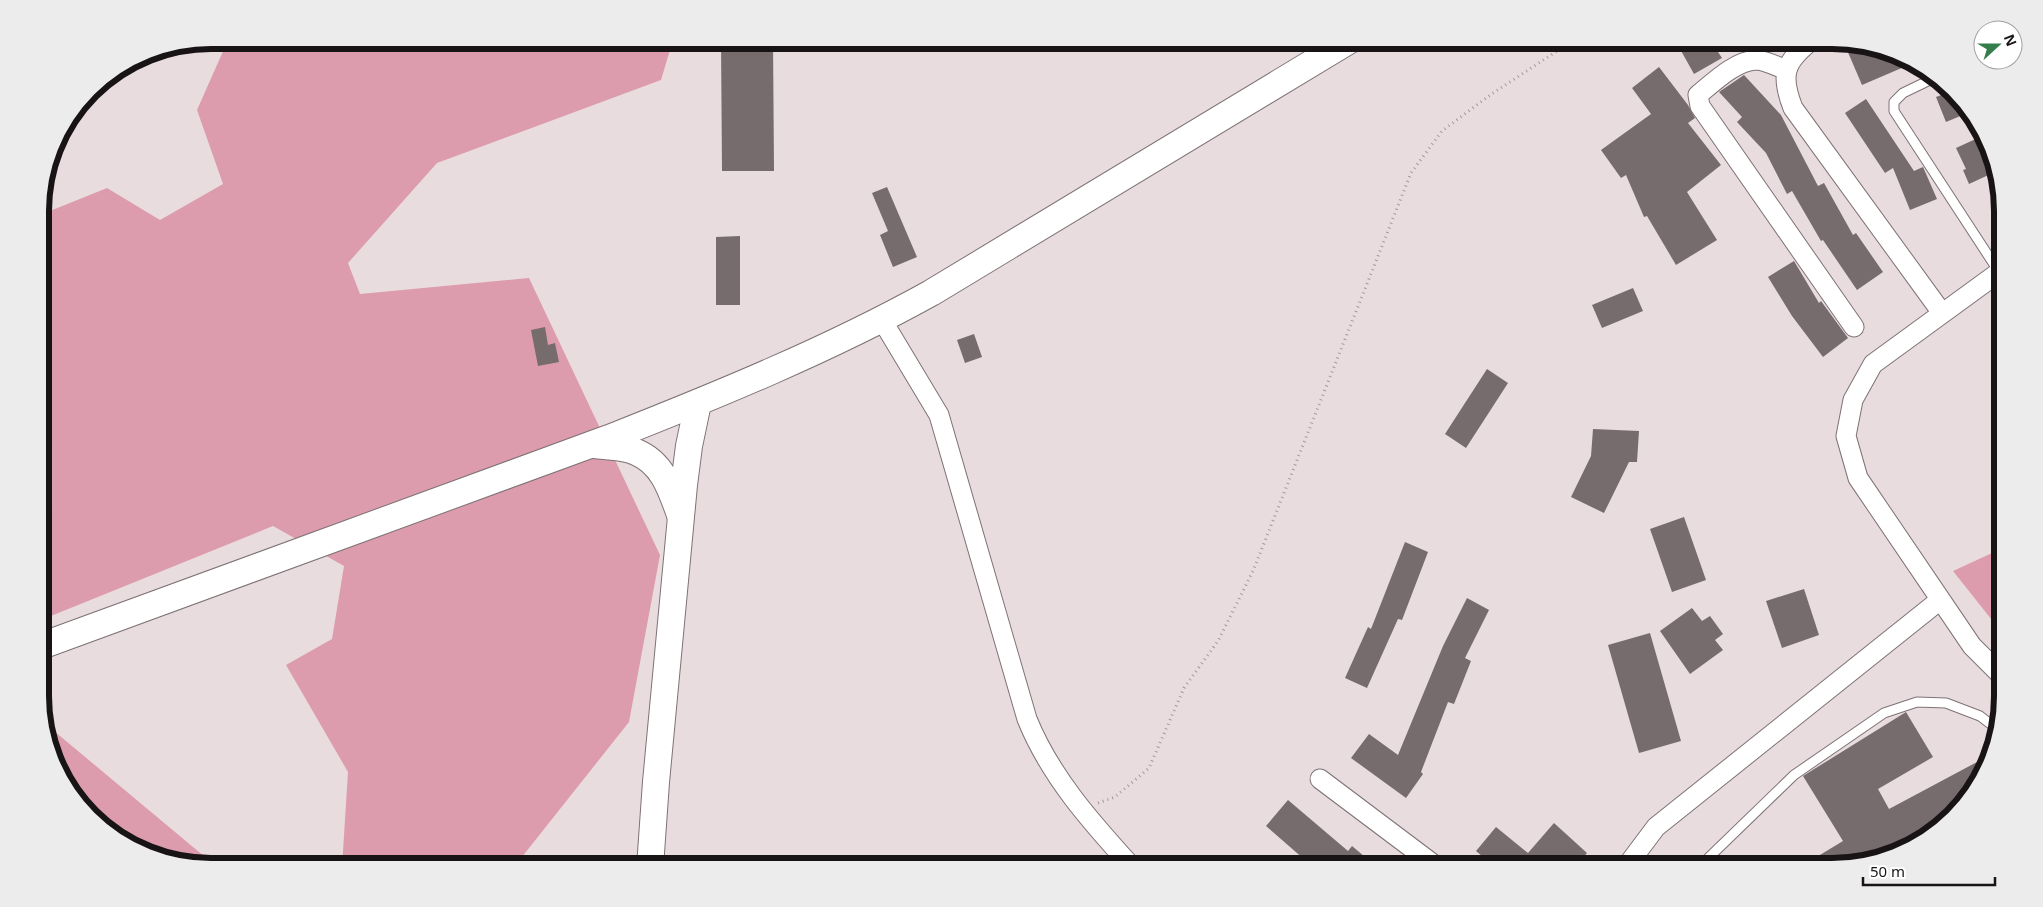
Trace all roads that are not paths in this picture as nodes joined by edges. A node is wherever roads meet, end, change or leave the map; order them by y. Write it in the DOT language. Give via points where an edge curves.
graph roads {
  1 [pos="1335,49"];
  2 [pos="1800,49"];
  3 [pos="1787,70"];
  4 [pos="1929,81"];
  5 [pos="1994,262"];
  6 [pos="1994,275"];
  7 [pos="1942,313"];
  8 [pos="882,320"];
  9 [pos="1854,328"];
  10 [pos="698,403"];
  11 [pos="591,445"];
  12 [pos="681,518"];
  13 [pos="1940,600"];
  14 [pos="49,643"];
  15 [pos="1994,668"];
  16 [pos="1992,725"];
  17 [pos="1320,779"];
  18 [pos="651,858"];
  19 [pos="1124,858"];
  20 [pos="1425,858"];
  21 [pos="1633,858"];
  22 [pos="1708,858"];
  1 -- 8 [label="street"];
  2 -- 3 [label="street" via="1794,54"];
  3 -- 7 [label="street" via="1786,90 1793,108"];
  3 -- 9 [label="street" via="1758,60 1746,62 1698,95 1700,106"];
  4 -- 5 [label="lane" via="1902,93 1894,102 1894,111"];
  6 -- 7 [label="street"];
  7 -- 13 [label="street" via="1873,364 1853,400 1846,436 1858,478"];
  8 -- 10 [label="street"];
  8 -- 19 [label="street" via="939,415 1027,718 1045,757 1082,809"];
  10 -- 11 [label="street"];
  10 -- 12 [label="street" via="689,446"];
  11 -- 12 [label="street" via="622,448 651,461 662,473"];
  11 -- 14 [label="street"];
  12 -- 18 [label="street"];
  13 -- 15 [label="street" via="1972,646"];
  13 -- 21 [label="street" via="1656,827"];
  16 -- 22 [label="lane" via="1980,716 1946,703 1916,702 1884,713 1794,775"];
  17 -- 20 [label="street"];
}
